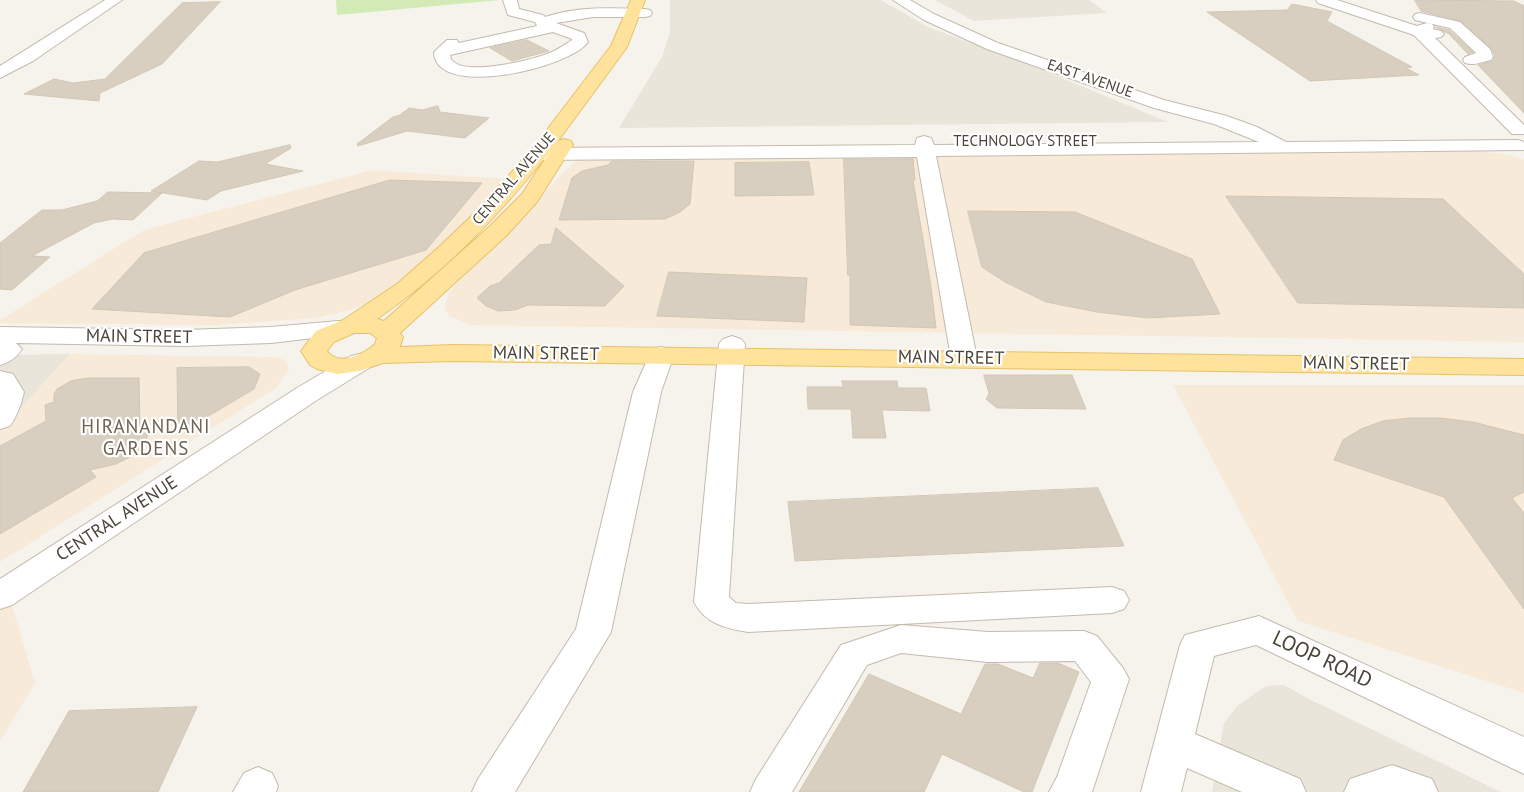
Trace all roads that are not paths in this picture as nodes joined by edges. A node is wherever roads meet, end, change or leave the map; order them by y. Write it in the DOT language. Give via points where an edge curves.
graph roads {
  1 [pos="115,0"];
  2 [pos="510,0"];
  3 [pos="900,0"];
  4 [pos="1323,0"];
  5 [pos="641,7"];
  6 [pos="545,14"];
  7 [pos="1420,21"];
  8 [pos="474,29"];
  9 [pos="451,42"];
  10 [pos="27,58"];
  11 [pos="1471,60"];
  12 [pos="0,67"];
  13 [pos="0,73"];
  14 [pos="1471,81"];
  15 [pos="1493,83"];
  16 [pos="1492,102"];
  17 [pos="1160,104"];
  18 [pos="1519,130"];
  19 [pos="1268,140"];
  20 [pos="1229,145"];
  21 [pos="924,146"];
  22 [pos="1285,149"];
  23 [pos="550,150"];
  24 [pos="448,251"];
  25 [pos="472,255"];
  26 [pos="345,327"];
  27 [pos="195,343"];
  28 [pos="2,347"];
  29 [pos="379,347"];
  30 [pos="731,350"];
  31 [pos="964,352"];
  32 [pos="661,355"];
  33 [pos="1524,355"];
  34 [pos="318,357"];
  35 [pos="1524,367"];
  36 [pos="0,379"];
  37 [pos="0,420"];
  38 [pos="247,427"];
  39 [pos="52,553"];
  40 [pos="0,578"];
  41 [pos="0,596"];
  42 [pos="1112,600"];
  43 [pos="995,606"];
  44 [pos="988,646"];
  45 [pos="1173,743"];
  46 [pos="1524,756"];
  47 [pos="492,792"];
  48 [pos="770,792"];
  49 [pos="1070,792"];
  50 [pos="1161,792"];
  51 [pos="1286,792"];
  52 [pos="1364,792"];
  53 [pos="1418,792"];
  1 -- 10 [label="street"];
  2 -- 6 [label="street" via="513,12"];
  3 -- 17 [label="street, EAST AVENUE" via="922,14 1003,49"];
  4 -- 7 [label="street"];
  5 -- 6 [label="street"];
  5 -- 23 [label="main road, CENTRAL AVENUE" via="632,47"];
  6 -- 8 [label="street" via="513,26"];
  6 -- 9 [label="street" via="528,28"];
  7 -- 11 [label="street" via="1446,34"];
  7 -- 11 [label="street" via="1440,20 1455,25 1484,52 1485,57"];
  7 -- 14 [label="street"];
  9 -- 9 [label="street" via="442,59 448,67 477,72 550,58 580,42 579,36 554,28"];
  10 -- 12 [label="street"];
  10 -- 13 [label="street"];
  11 -- 15 [label="street"];
  14 -- 15 [label="street"];
  14 -- 16 [label="street"];
  15 -- 18 [label="street"];
  16 -- 18 [label="street"];
  16 -- 18 [label="street"];
  17 -- 19 [label="street, EAST AVENUE" via="1207,117"];
  17 -- 20 [label="street" via="1168,112"];
  18 -- 19 [label="street" via="1337,142"];
  18 -- 22 [label="street"];
  19 -- 20 [label="street"];
  19 -- 22 [label="street, EAST AVENUE"];
  20 -- 21 [label="street"];
  20 -- 22 [label="street"];
  21 -- 23 [label="street"];
  21 -- 31 [label="street"];
  23 -- 24 [label="main road, CENTRAL AVENUE"];
  23 -- 25 [label="main road, CENTRAL AVENUE" via="530,198"];
  24 -- 25 [label="main road"];
  24 -- 26 [label="main road, CENTRAL AVENUE" via="405,288"];
  25 -- 29 [label="main road, CENTRAL AVENUE"];
  26 -- 27 [label="street, MAIN STREET"];
  26 -- 29 [label="main road" via="379,327"];
  26 -- 34 [label="main road, CENTRAL AVENUE" via="317,342"];
  27 -- 28 [label="street, MAIN STREET"];
  27 -- 34 [label="street, MAIN STREET"];
  29 -- 30 [label="main road, MAIN STREET" via="462,342"];
  29 -- 32 [label="main road, MAIN STREET" via="453,352"];
  29 -- 34 [label="main road" via="351,365 336,366"];
  29 -- 38 [label="street, CENTRAL AVENUE"];
  30 -- 31 [label="main road, MAIN STREET"];
  30 -- 32 [label="main road, MAIN STREET"];
  30 -- 43 [label="street" via="711,602 727,615 748,618"];
  31 -- 33 [label="main road, MAIN STREET"];
  31 -- 35 [label="main road, MAIN STREET"];
  32 -- 47 [label="street" via="647,392 593,632"];
  34 -- 38 [label="street, CENTRAL AVENUE"];
  36 -- 37 [label="street" via="10,392"];
  38 -- 39 [label="street, CENTRAL AVENUE"];
  39 -- 40 [label="street, CENTRAL AVENUE"];
  39 -- 41 [label="street, CENTRAL AVENUE"];
  42 -- 43 [label="street"];
  43 -- 44 [label="street"];
  44 -- 48 [label="street" via="901,639 854,655"];
  44 -- 49 [label="street" via="1084,646 1110,679"];
  45 -- 46 [label="street, LOOP ROAD" via="1198,644 1259,630"];
  45 -- 50 [label="street, LOOP ROAD"];
  45 -- 51 [label="street"];
  52 -- 53 [label="street" via="1392,783"];
}
